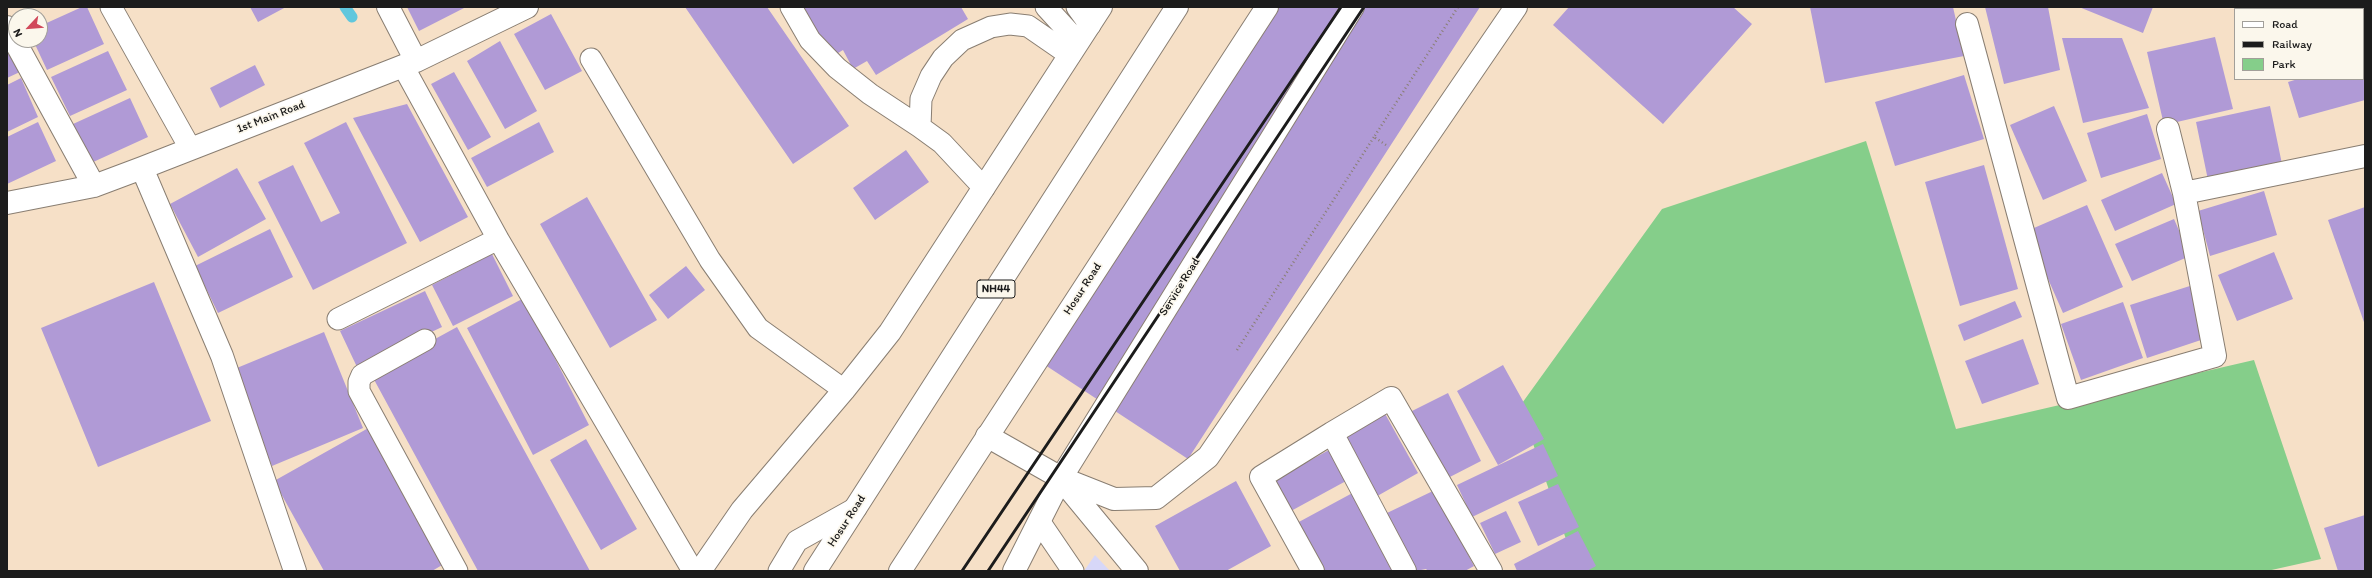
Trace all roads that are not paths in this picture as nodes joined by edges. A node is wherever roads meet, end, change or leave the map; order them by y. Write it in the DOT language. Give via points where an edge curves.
graph roads {
  1 [pos="111,7"];
  2 [pos="388,7"];
  3 [pos="527,7"];
  4 [pos="791,7"];
  5 [pos="1046,7"];
  6 [pos="1077,7"];
  7 [pos="1177,7"];
  8 [pos="1266,7"];
  9 [pos="1353,7"];
  10 [pos="1516,7"];
  11 [pos="1966,24"];
  12 [pos="7,27"];
  13 [pos="1085,32"];
  14 [pos="591,58"];
  15 [pos="410,64"];
  16 [pos="920,127"];
  17 [pos="2168,129"];
  18 [pos="190,148"];
  19 [pos="2365,156"];
  20 [pos="142,168"];
  21 [pos="94,186"];
  22 [pos="984,188"];
  23 [pos="2184,193"];
  24 [pos="7,203"];
  25 [pos="498,239"];
  26 [pos="338,319"];
  27 [pos="425,340"];
  28 [pos="844,390"];
  29 [pos="1332,433"];
  30 [pos="987,436"];
  31 [pos="1061,478"];
  32 [pos="856,508"];
  33 [pos="1039,521"];
  34 [pos="295,571"];
  35 [pos="457,571"];
  36 [pos="693,571"];
  37 [pos="700,571"];
  38 [pos="779,571"];
  39 [pos="815,571"];
  40 [pos="900,571"];
  41 [pos="1014,571"];
  42 [pos="1073,571"];
  43 [pos="1138,571"];
  44 [pos="1313,571"];
  45 [pos="1405,571"];
  46 [pos="1492,571"];
  1 -- 18 [label="lane"];
  2 -- 15 [label="main road"];
  3 -- 15 [label="main road, 1st Main Road"];
  4 -- 16 [label="lane" via="810,40 837,68 870,94"];
  5 -- 13 [label="lane"];
  6 -- 13 [label="lane"];
  7 -- 32 [label="main road, Hosur Road / NH44"];
  8 -- 30 [label="main road, Hosur Road"];
  9 -- 31 [label="main road, Service Road"];
  10 -- 31 [label="main road" via="1208,457 1156,498 1114,499"];
  11 -- 23 [label="main road" via="2068,398 2215,356"];
  12 -- 21 [label="main road"];
  13 -- 16 [label="lane" via="1010,24 991,27 962,40 943,58 931,76 921,99"];
  13 -- 22 [label="main road"];
  14 -- 28 [label="lane" via="710,260 758,328"];
  15 -- 18 [label="main road, 1st Main Road"];
  15 -- 25 [label="lane"];
  16 -- 22 [label="lane" via="942,143"];
  17 -- 23 [label="main road"];
  18 -- 20 [label="main road, 1st Main Road"];
  19 -- 23 [label="main road"];
  20 -- 21 [label="main road, 1st Main Road"];
  20 -- 34 [label="main road" via="222,356"];
  21 -- 24 [label="main road, 1st Main Road"];
  22 -- 28 [label="main road" via="890,332"];
  25 -- 26 [label="lane"];
  25 -- 36 [label="lane"];
  27 -- 35 [label="lane" via="362,375 359,382 360,390"];
  28 -- 37 [label="main road" via="742,510"];
  29 -- 44 [label="main road" via="1261,477"];
  29 -- 45 [label="main road"];
  29 -- 46 [label="main road" via="1391,398"];
  30 -- 31 [label="main road"];
  30 -- 40 [label="main road, Hosur Road"];
  31 -- 33 [label="main road, Service Road"];
  31 -- 43 [label="main road"];
  32 -- 38 [label="lane" via="797,541"];
  32 -- 39 [label="main road, Hosur Road / NH44"];
  33 -- 41 [label="main road, Service Road"];
  33 -- 42 [label="lane"];
}
